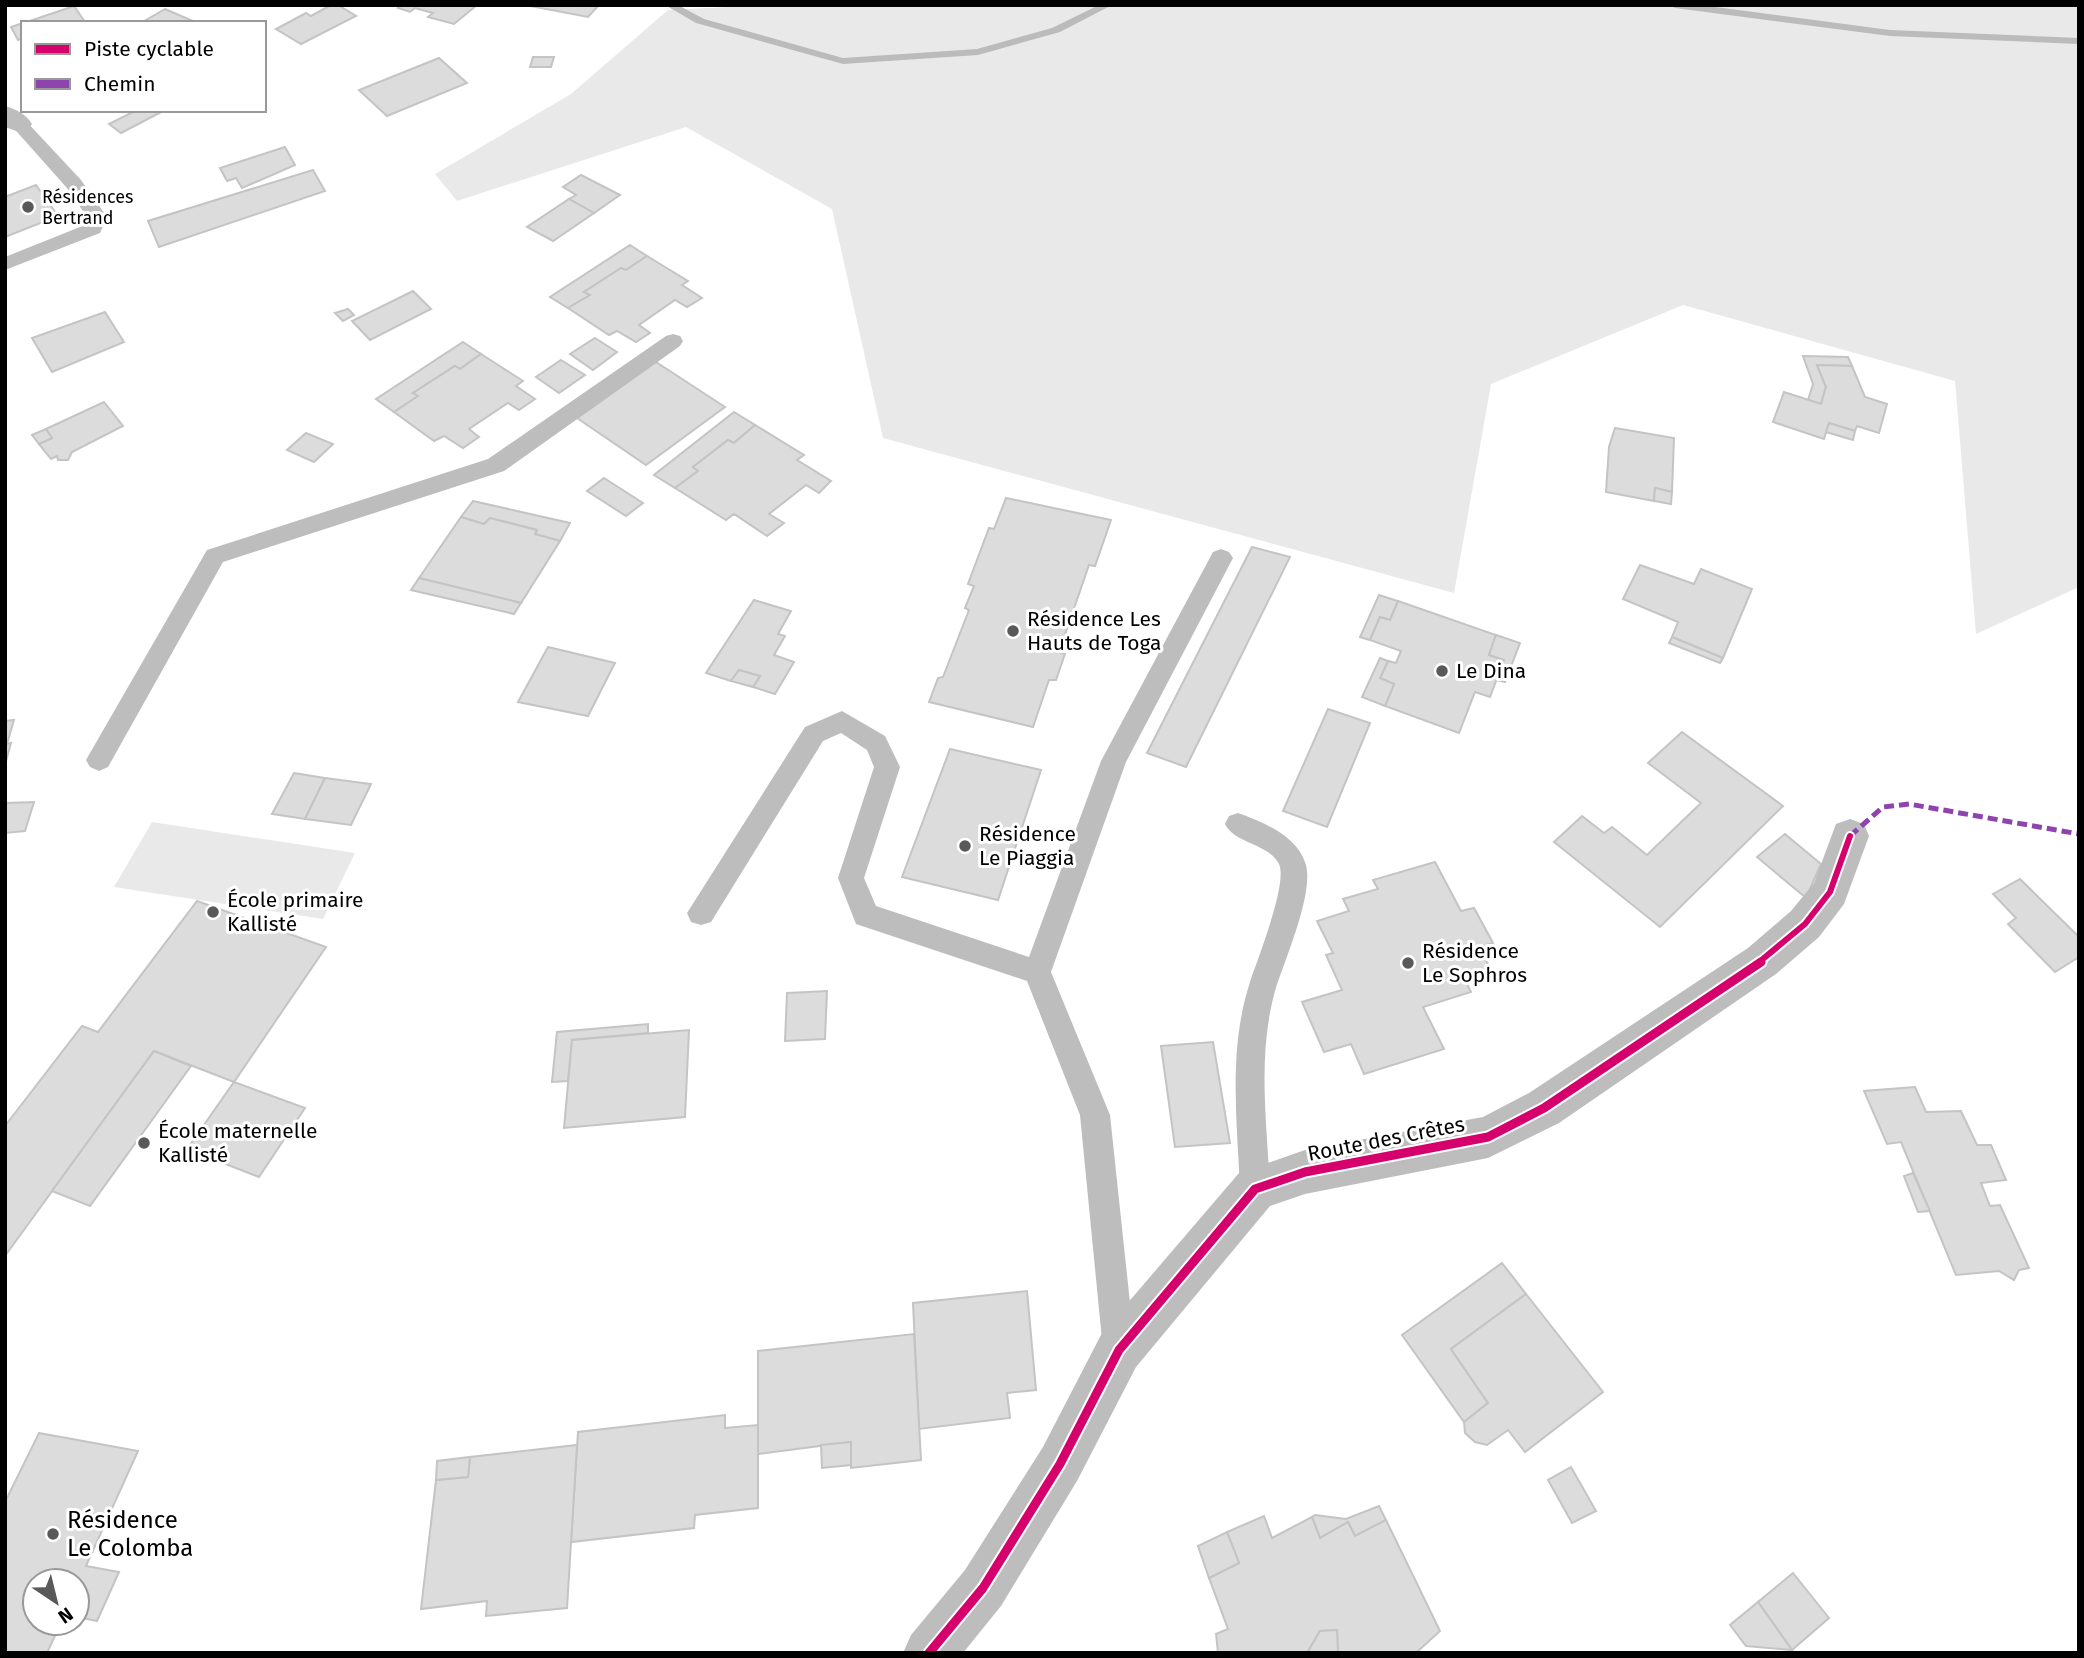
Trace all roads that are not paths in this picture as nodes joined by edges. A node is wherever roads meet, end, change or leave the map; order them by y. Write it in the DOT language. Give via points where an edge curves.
graph roads {
  1 [pos="12,119"];
  2 [pos="5,264"];
  3 [pos="673,341"];
  4 [pos="1221,558"];
  5 [pos="99,760"];
  6 [pos="1238,824"];
  7 [pos="1850,836"];
  8 [pos="701,913"];
  9 [pos="1037,972"];
  10 [pos="1255,1189"];
  11 [pos="1119,1350"];
  12 [pos="929,1653"];
  1 -- 2 [label="lane" via="74,184 97,217 93,229"];
  3 -- 5 [label="lane" via="496,465 215,556"];
  4 -- 9 [label="lane" via="1114,761"];
  6 -- 10 [label="lane" via="1275,842 1293,864 1294,885 1251,1035"];
  7 -- 10 [label="street, Route des Crêtes" via="1830,892 1805,924 1762,961 1544,1108 1488,1137 1305,1172"];
  8 -- 9 [label="lane" via="814,734 842,721 876,743 887,767 851,877 866,915"];
  9 -- 11 [label="lane" via="1095,1115"];
  10 -- 11 [label="street"];
  11 -- 12 [label="street" via="1060,1464 983,1588"];
}
